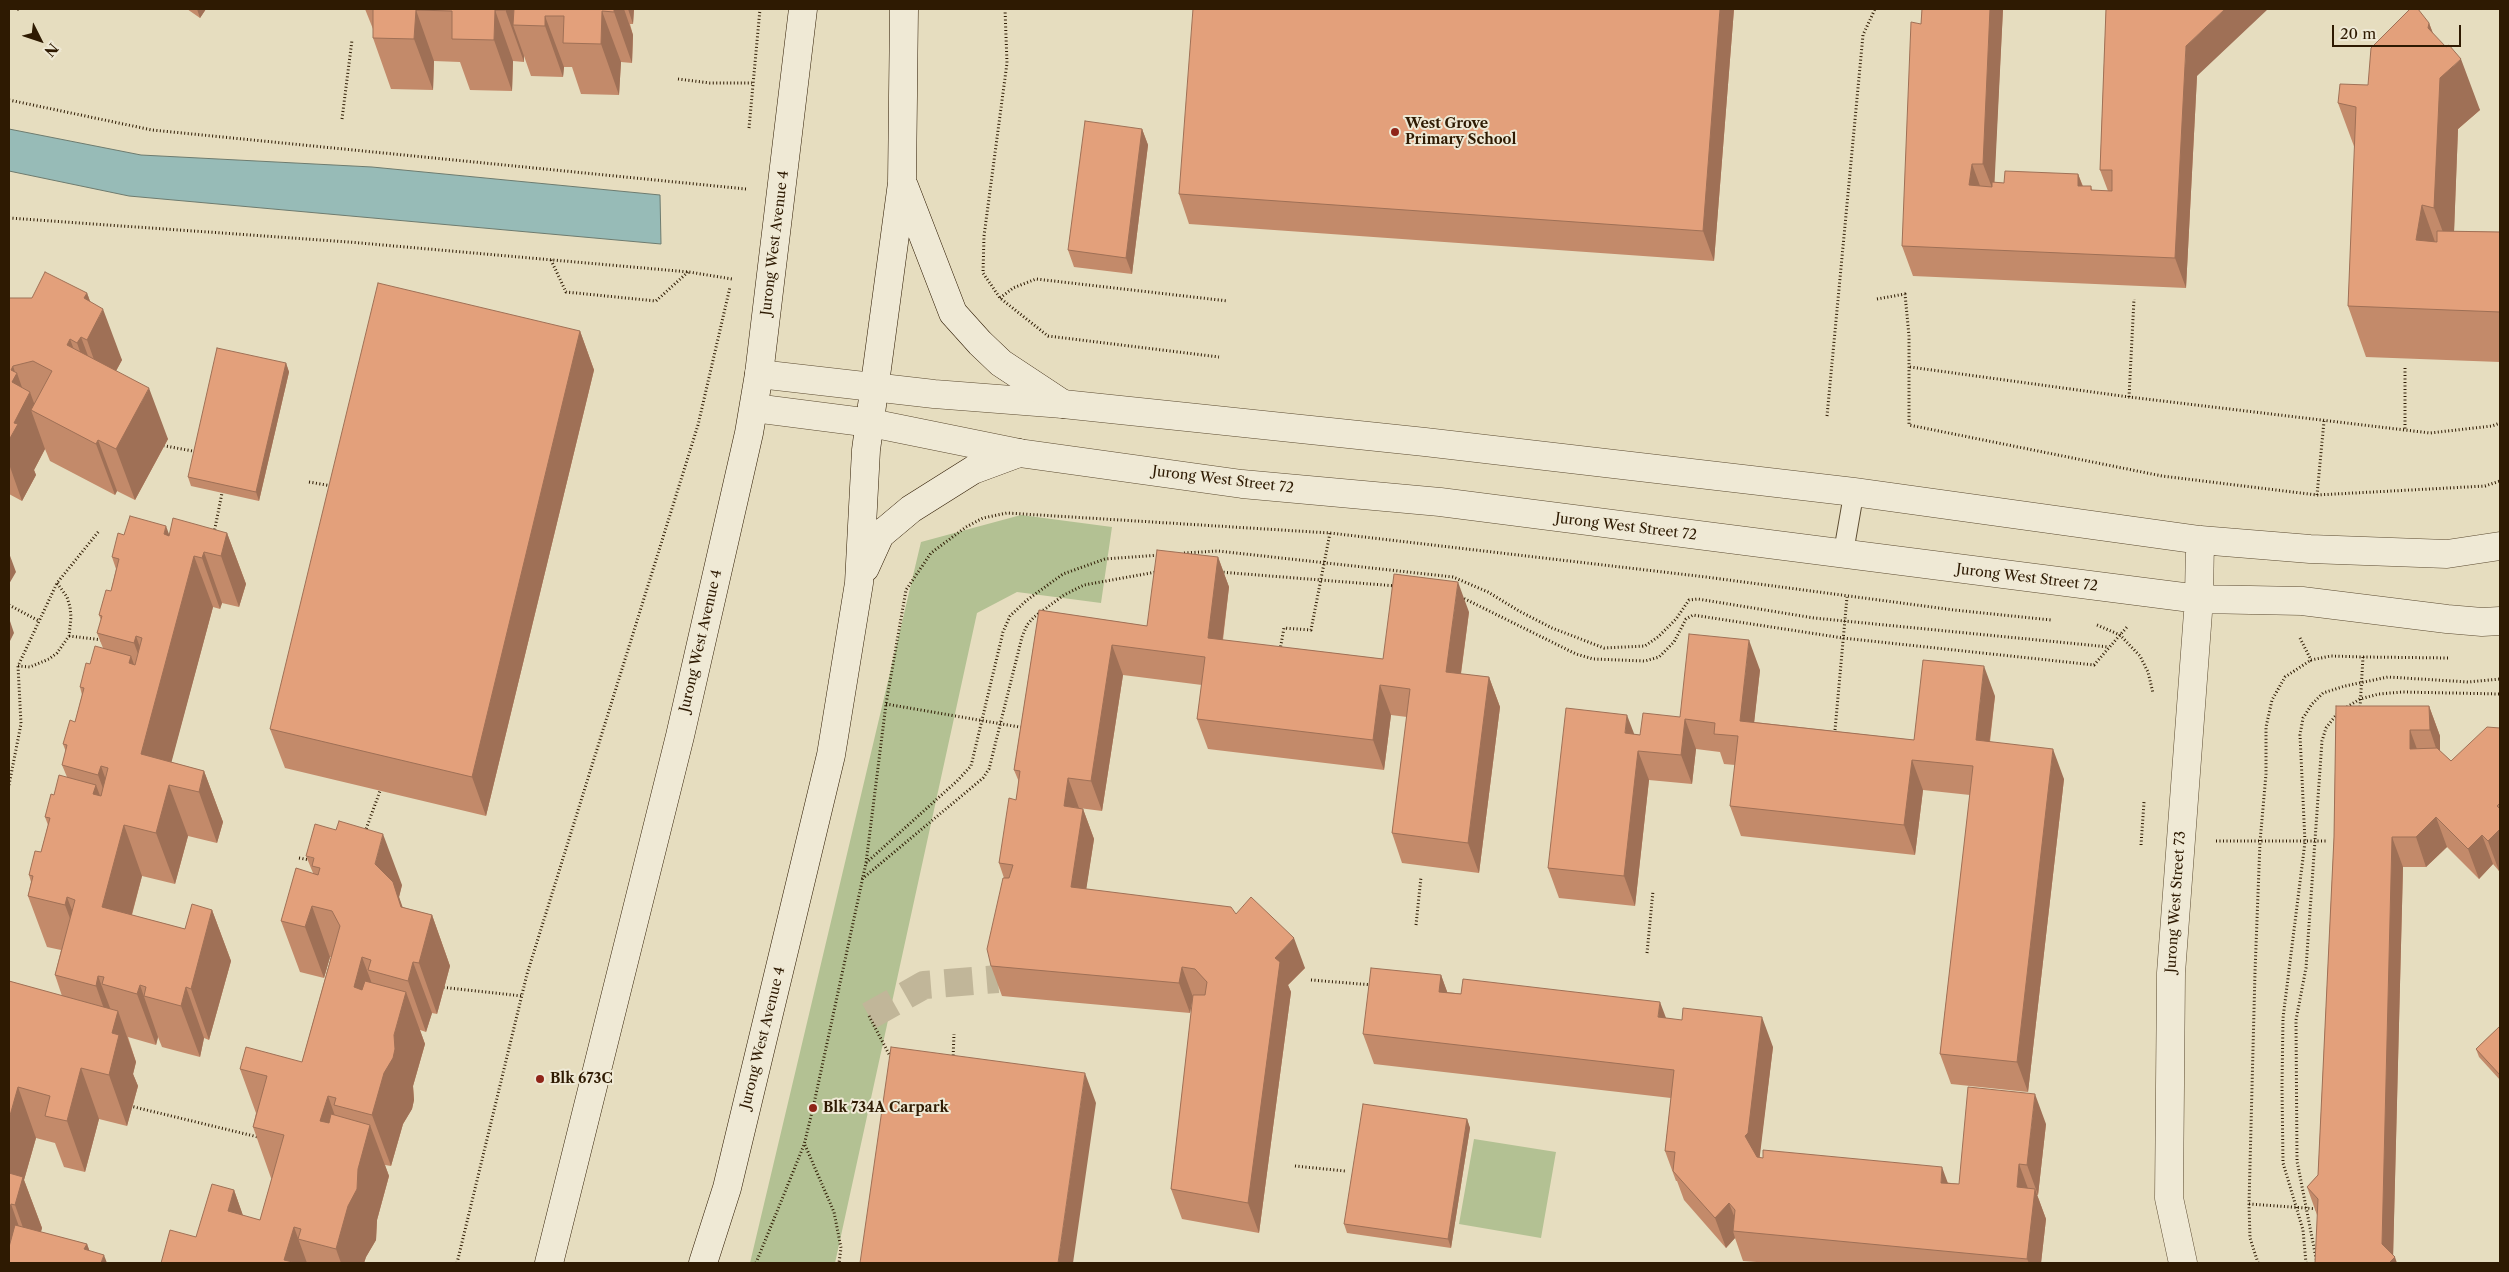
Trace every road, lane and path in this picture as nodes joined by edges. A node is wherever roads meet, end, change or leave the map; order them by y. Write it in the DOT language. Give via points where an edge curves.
graph roads {
  1 [pos="803,9"];
  2 [pos="904,9"];
  3 [pos="1005,9"];
  4 [pos="1875,9"];
  5 [pos="352,40"];
  6 [pos="678,79"];
  7 [pos="752,83"];
  8 [pos="9,100"];
  9 [pos="342,119"];
  10 [pos="902,183"];
  11 [pos="746,190"];
  12 [pos="9,218"];
  13 [pos="551,260"];
  14 [pos="689,272"];
  15 [pos="732,279"];
  16 [pos="1000,298"];
  17 [pos="1877,299"];
  18 [pos="2134,299"];
  19 [pos="1228,301"];
  20 [pos="724,312"];
  21 [pos="1220,357"];
  22 [pos="1910,367"];
  23 [pos="2405,368"];
  24 [pos="760,374"];
  25 [pos="875,388"];
  26 [pos="2129,397"];
  27 [pos="1063,404"];
  28 [pos="754,408"];
  29 [pos="1827,416"];
  30 [pos="2324,422"];
  31 [pos="871,423"];
  32 [pos="2500,423"];
  33 [pos="2405,430"];
  34 [pos="155,442"];
  35 [pos="199,452"];
  36 [pos="1019,453"];
  37 [pos="2500,481"];
  38 [pos="309,482"];
  39 [pos="333,486"];
  40 [pos="222,492"];
  41 [pos="1854,492"];
  42 [pos="2317,494"];
  43 [pos="99,531"];
  44 [pos="1330,532"];
  45 [pos="213,536"];
  46 [pos="2200,540"];
  47 [pos="2500,546"];
  48 [pos="1180,554"];
  49 [pos="1842,554"];
  50 [pos="1162,555"];
  51 [pos="1323,562"];
  52 [pos="1214,571"];
  53 [pos="1164,572"];
  54 [pos="1320,578"];
  55 [pos="57,583"];
  56 [pos="859,583"];
  57 [pos="1400,586"];
  58 [pos="1459,596"];
  59 [pos="1847,596"];
  60 [pos="2199,598"];
  61 [pos="9,605"];
  62 [pos="2057,620"];
  63 [pos="38,621"];
  64 [pos="1845,621"];
  65 [pos="2133,621"];
  66 [pos="2500,621"];
  67 [pos="2094,624"];
  68 [pos="2120,635"];
  69 [pos="69,636"];
  70 [pos="2298,636"];
  71 [pos="1842,638"];
  72 [pos="110,641"];
  73 [pos="2109,648"];
  74 [pos="1279,656"];
  75 [pos="2311,660"];
  76 [pos="18,666"];
  77 [pos="2500,679"];
  78 [pos="2362,682"];
  79 [pos="2500,694"];
  80 [pos="2360,699"];
  81 [pos="2154,702"];
  82 [pos="886,704"];
  83 [pos="2359,717"];
  84 [pos="983,719"];
  85 [pos="1001,723"];
  86 [pos="1027,728"];
  87 [pos="1835,730"];
  88 [pos="9,785"];
  89 [pos="380,791"];
  90 [pos="2145,798"];
  91 [pos="364,834"];
  92 [pos="2141,837"];
  93 [pos="2180,839"];
  94 [pos="2328,841"];
  95 [pos="2260,842"];
  96 [pos="2305,842"];
  97 [pos="2316,842"];
  98 [pos="299,858"];
  99 [pos="318,862"];
  100 [pos="866,863"];
  101 [pos="1422,877"];
  102 [pos="862,879"];
  103 [pos="1653,891"];
  104 [pos="1416,925"];
  105 [pos="1647,953"];
  106 [pos="1311,980"];
  107 [pos="435,985"];
  108 [pos="1376,986"];
  109 [pos="522,996"];
  110 [pos="869,1016"];
  111 [pos="954,1034"];
  112 [pos="894,1064"];
  113 [pos="952,1069"];
  114 [pos="123,1104"];
  115 [pos="262,1138"];
  116 [pos="804,1145"];
  117 [pos="1295,1166"];
  118 [pos="1345,1171"];
  119 [pos="2249,1204"];
  120 [pos="2296,1208"];
  121 [pos="2307,1209"];
  122 [pos="2325,1209"];
  123 [pos="457,1263"];
  124 [pos="549,1263"];
  125 [pos="703,1263"];
  126 [pos="756,1263"];
  127 [pos="839,1263"];
  128 [pos="2183,1263"];
  129 [pos="2258,1263"];
  130 [pos="2306,1263"];
  131 [pos="2317,1263"];
  1 -- 24 [label="street, Jurong West Avenue 4"];
  2 -- 10 [label="street, Jurong West Avenue 4"];
  3 -- 16 [label="path" via="1007,63 984,236 983,274"];
  4 -- 29 [label="path" via="1863,35"];
  5 -- 9 [label="path"];
  6 -- 7 [label="path"];
  8 -- 11 [label="path" via="152,130"];
  10 -- 25 [label="street, Jurong West Avenue 4"];
  10 -- 27 [label="street" via="953,312 1001,363"];
  12 -- 13 [label="path"];
  13 -- 14 [label="path"];
  13 -- 14 [label="path" via="566,292 656,301"];
  14 -- 15 [label="path"];
  16 -- 19 [label="path" via="1013,288 1036,279"];
  16 -- 21 [label="path" via="1048,336"];
  17 -- 22 [label="path" via="1905,294"];
  18 -- 26 [label="path"];
  20 -- 109 [label="path" via="698,425"];
  22 -- 26 [label="path"];
  22 -- 42 [label="path" via="1910,424 2162,476"];
  23 -- 33 [label="path"];
  24 -- 25 [label="street"];
  24 -- 28 [label="street, Jurong West Avenue 4"];
  25 -- 27 [label="street"];
  25 -- 31 [label="street, Jurong West Avenue 4"];
  26 -- 30 [label="path"];
  27 -- 41 [label="street"];
  28 -- 31 [label="street, Jurong West Street 72"];
  28 -- 124 [label="street, Jurong West Avenue 4" via="680,736"];
  30 -- 33 [label="path"];
  30 -- 42 [label="path"];
  31 -- 36 [label="street, Jurong West Street 72"];
  31 -- 56 [label="street, Jurong West Avenue 4" via="866,450"];
  32 -- 33 [label="path" via="2430,433"];
  34 -- 35 [label="path" via="164,447"];
  36 -- 49 [label="street, Jurong West Street 72" via="1242,484 1440,502"];
  36 -- 56 [label="street" via="972,470 911,509 880,535"];
  37 -- 42 [label="path" via="2485,486"];
  38 -- 39 [label="path"];
  40 -- 45 [label="path"];
  41 -- 46 [label="street"];
  41 -- 49 [label="lane"];
  43 -- 55 [label="path"];
  44 -- 51 [label="path"];
  44 -- 59 [label="path"];
  44 -- 82 [label="path" via="1007,513 983,518 931,553 906,590"];
  46 -- 47 [label="street" via="2310,549 2447,554"];
  46 -- 60 [label="street, Jurong West Street 73"];
  48 -- 51 [label="path" via="1218,551"];
  49 -- 60 [label="street, Jurong West Street 72"];
  50 -- 84 [label="path" via="1105,558 1063,574 1027,600 1010,616 1003,632"];
  51 -- 54 [label="path"];
  51 -- 64 [label="path" via="1454,577 1552,628 1604,648 1645,646 1676,619 1689,600"];
  52 -- 54 [label="path"];
  53 -- 85 [label="path" via="1084,585 1034,617 1022,637"];
  54 -- 57 [label="path"];
  54 -- 74 [label="path" via="1311,630 1284,628"];
  55 -- 63 [label="path"];
  55 -- 69 [label="path" via="70,606"];
  56 -- 125 [label="street, Jurong West Avenue 4" via="831,755 727,1188"];
  58 -- 71 [label="path" via="1594,660 1645,661 1659,657 1674,642 1686,619 1693,615"];
  59 -- 62 [label="path"];
  59 -- 64 [label="path"];
  60 -- 66 [label="street, Jurong West Street 72" via="2302,601 2447,619"];
  60 -- 93 [label="street, Jurong West Street 73"];
  61 -- 63 [label="path"];
  63 -- 76 [label="path"];
  64 -- 71 [label="path"];
  64 -- 73 [label="path"];
  65 -- 68 [label="path"];
  67 -- 68 [label="path"];
  68 -- 73 [label="path"];
  68 -- 81 [label="path" via="2140,656 2148,672"];
  69 -- 72 [label="path"];
  69 -- 76 [label="path" via="49,660 30,667"];
  70 -- 75 [label="path"];
  71 -- 73 [label="path" via="2094,665"];
  71 -- 87 [label="path"];
  75 -- 78 [label="path" via="2331,656 2364,657"];
  75 -- 95 [label="path" via="2285,677 2272,700 2266,727"];
  76 -- 88 [label="path" via="21,724"];
  77 -- 78 [label="path" via="2468,682 2404,676"];
  78 -- 80 [label="path"];
  78 -- 96 [label="path" via="2323,693 2303,718 2300,735"];
  79 -- 80 [label="path" via="2402,692"];
  80 -- 83 [label="path"];
  80 -- 97 [label="path" via="2336,715 2326,728 2322,741"];
  82 -- 84 [label="path"];
  82 -- 100 [label="path"];
  84 -- 85 [label="path"];
  84 -- 100 [label="path" via="970,766"];
  85 -- 86 [label="path"];
  85 -- 102 [label="path" via="984,778"];
  89 -- 91 [label="path"];
  90 -- 92 [label="path"];
  93 -- 95 [label="path"];
  93 -- 128 [label="street, Jurong West Street 73" via="2171,973 2169,1198"];
  94 -- 97 [label="path"];
  95 -- 96 [label="path"];
  95 -- 119 [label="path"];
  96 -- 97 [label="path"];
  96 -- 120 [label="path" via="2282,1047 2283,1163"];
  97 -- 121 [label="path" via="2306,968 2296,1020 2297,1161"];
  98 -- 99 [label="path"];
  100 -- 102 [label="path"];
  101 -- 104 [label="path"];
  102 -- 116 [label="path"];
  103 -- 105 [label="path"];
  106 -- 108 [label="path"];
  107 -- 109 [label="path" via="444,989"];
  109 -- 123 [label="path"];
  110 -- 112 [label="path"];
  111 -- 113 [label="path"];
  114 -- 115 [label="path"];
  116 -- 126 [label="path"];
  116 -- 127 [label="path" via="834,1212 841,1248"];
  117 -- 118 [label="path"];
  119 -- 120 [label="path"];
  119 -- 129 [label="path" via="2250,1238"];
  120 -- 121 [label="path"];
  120 -- 130 [label="path" via="2303,1230"];
  121 -- 122 [label="path"];
  121 -- 131 [label="path"];
}
